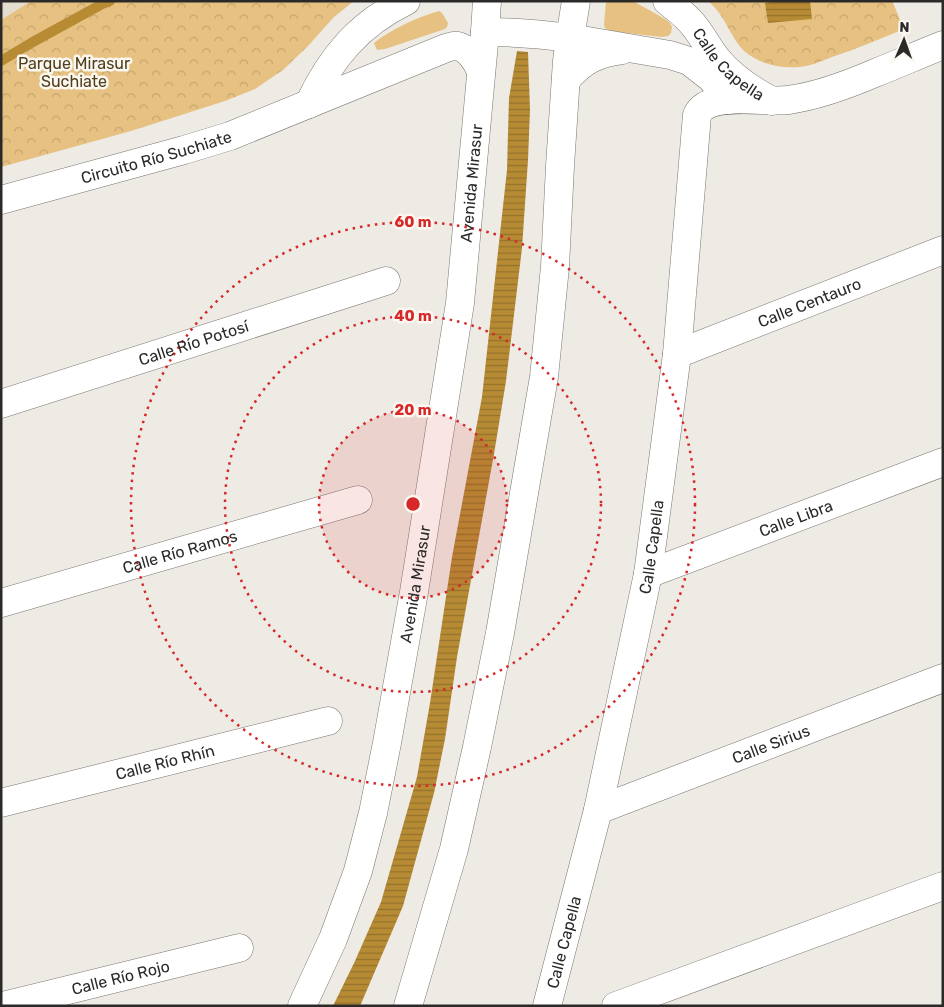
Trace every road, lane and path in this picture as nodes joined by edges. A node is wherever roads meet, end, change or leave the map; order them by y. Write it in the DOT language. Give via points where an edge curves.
graph roads {
  1 [pos="406,1"];
  2 [pos="487,1"];
  3 [pos="576,1"];
  4 [pos="667,1"];
  5 [pos="485,32"];
  6 [pos="570,38"];
  7 [pos="943,45"];
  8 [pos="446,48"];
  9 [pos="631,49"];
  10 [pos="481,71"];
  11 [pos="566,80"];
  12 [pos="729,100"];
  13 [pos="773,101"];
  14 [pos="309,104"];
  15 [pos="1,200"];
  16 [pos="943,250"];
  17 [pos="386,281"];
  18 [pos="677,354"];
  19 [pos="1,404"];
  20 [pos="943,462"];
  21 [pos="358,500"];
  22 [pos="648,574"];
  23 [pos="1,602"];
  24 [pos="943,678"];
  25 [pos="328,721"];
  26 [pos="1,803"];
  27 [pos="598,810"];
  28 [pos="943,886"];
  29 [pos="239,948"];
  30 [pos="2,1006"];
  31 [pos="302,1006"];
  32 [pos="408,1006"];
  33 [pos="547,1006"];
  34 [pos="616,1006"];
  1 -- 14 [label="street" via="375,19 343,49 318,84"];
  2 -- 5 [label="street, Avenida Mirasur"];
  3 -- 6 [label="street"];
  4 -- 13 [label="street, Calle Capella" via="684,14 731,73"];
  5 -- 6 [label="street, Calle Capella" via="523,32"];
  5 -- 8 [label="street, Circuito Río Suchiate"];
  5 -- 10 [label="street, Avenida Mirasur"];
  6 -- 9 [label="street, Calle Capella"];
  6 -- 11 [label="street"];
  7 -- 13 [label="street, Calle Capella" via="852,83 802,98"];
  8 -- 10 [label="street" via="460,46 477,62"];
  8 -- 14 [label="street, Circuito Río Suchiate"];
  9 -- 11 [label="street, Calle Capella" via="588,60"];
  9 -- 12 [label="street, Calle Capella" via="689,61"];
  10 -- 31 [label="street, Avenida Mirasur" via="460,303 387,743 358,871 333,939"];
  11 -- 32 [label="street" via="544,378 477,748 454,849"];
  12 -- 13 [label="street, Calle Capella"];
  12 -- 18 [label="street, Calle Capella" via="703,106 696,119"];
  14 -- 15 [label="street, Circuito Río Suchiate" via="230,136"];
  16 -- 18 [label="street, Calle Centauro"];
  17 -- 19 [label="street, Calle Río Potosí"];
  18 -- 22 [label="street, Calle Capella"];
  20 -- 22 [label="street, Calle Libra"];
  21 -- 23 [label="street, Calle Río Ramos"];
  22 -- 27 [label="street, Calle Capella"];
  24 -- 27 [label="street, Calle Sirius"];
  25 -- 26 [label="street, Calle Río Rhín"];
  27 -- 33 [label="street, Calle Capella"];
  28 -- 34 [label="street"];
  29 -- 30 [label="street, Calle Río Rojo"];
}
